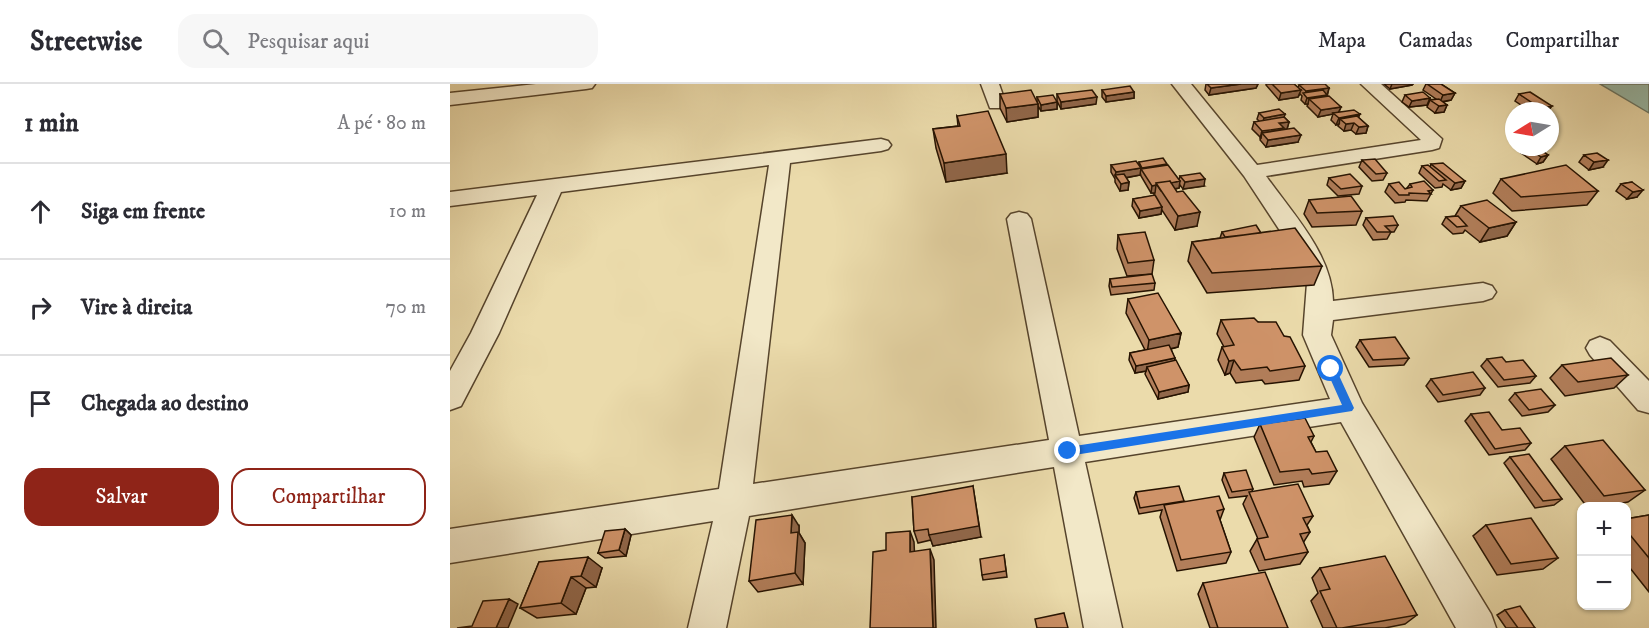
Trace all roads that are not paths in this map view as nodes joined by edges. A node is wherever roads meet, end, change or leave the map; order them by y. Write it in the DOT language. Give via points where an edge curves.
graph roads {
  1 [pos="586,84"];
  2 [pos="990,84"];
  3 [pos="1181,84"];
  4 [pos="1370,84"];
  5 [pos="450,99"];
  6 [pos="997,104"];
  7 [pos="881,145"];
  8 [pos="780,159"];
  9 [pos="1252,172"];
  10 [pos="552,186"];
  11 [pos="450,199"];
  12 [pos="1019,219"];
  13 [pos="1483,292"];
  14 [pos="1320,312"];
  15 [pos="1600,348"];
  16 [pos="450,398"];
  17 [pos="1649,400"];
  18 [pos="1349,408"];
  19 [pos="1068,451"];
  20 [pos="734,504"];
  21 [pos="450,546"];
  22 [pos="707,628"];
  23 [pos="1102,628"];
  24 [pos="1477,628"];
  1 -- 5 [label="street"];
  2 -- 6 [label="street"];
  3 -- 9 [label="street"];
  4 -- 9 [label="street" via="1432,144"];
  7 -- 8 [label="street"];
  8 -- 10 [label="street"];
  8 -- 20 [label="street"];
  9 -- 14 [label="street" via="1310,257 1320,282"];
  10 -- 11 [label="street"];
  10 -- 16 [label="street" via="485,333"];
  12 -- 19 [label="street"];
  13 -- 14 [label="street"];
  14 -- 18 [label="street" via="1317,335"];
  15 -- 17 [label="street"];
  18 -- 19 [label="street"];
  18 -- 24 [label="street"];
  19 -- 20 [label="street"];
  19 -- 23 [label="street"];
  20 -- 21 [label="street"];
  20 -- 22 [label="street"];
}
